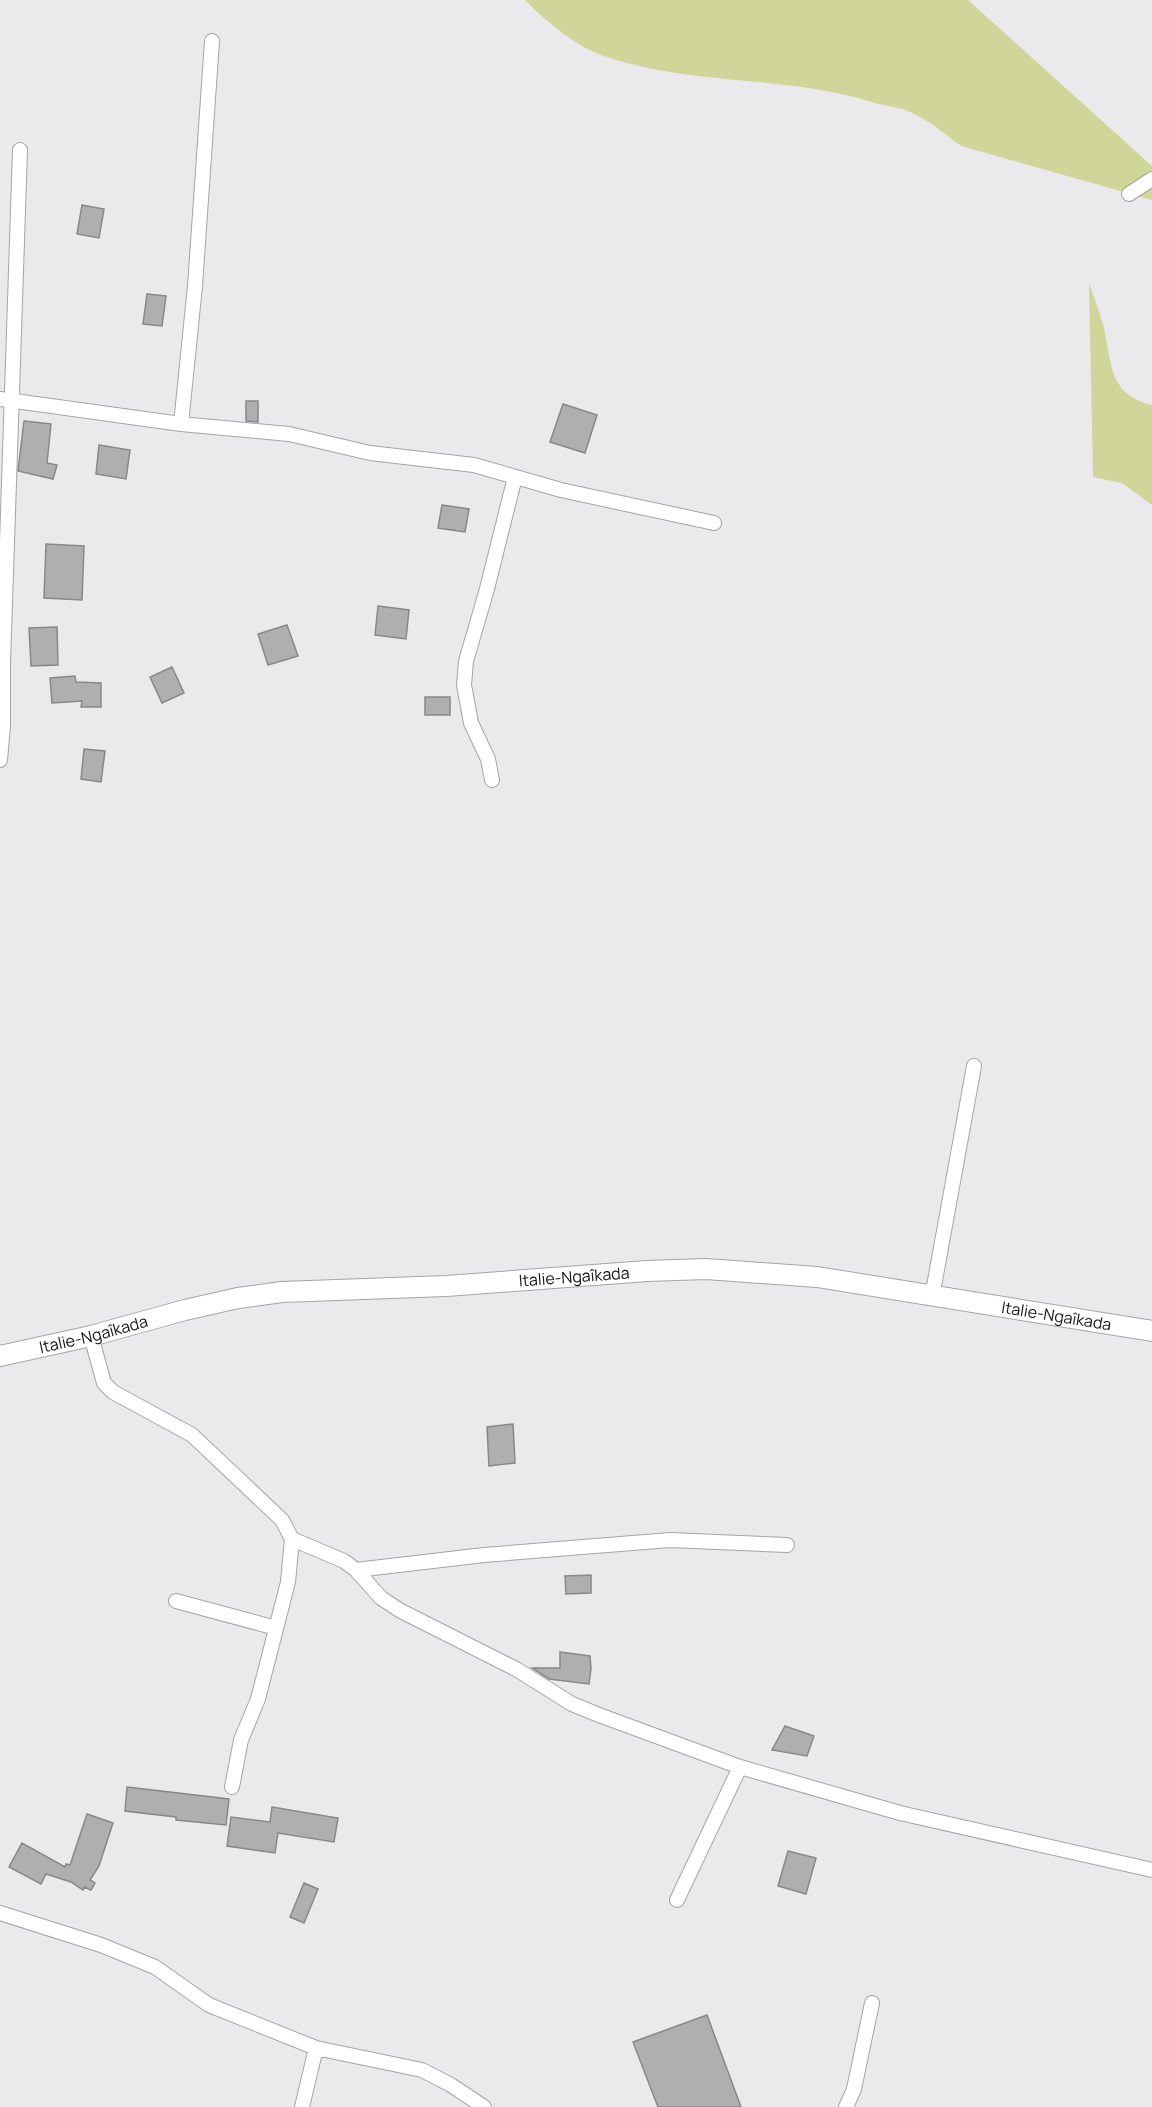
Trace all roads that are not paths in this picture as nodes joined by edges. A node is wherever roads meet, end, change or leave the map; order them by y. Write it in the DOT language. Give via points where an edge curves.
graph roads {
  1 [pos="212,41"];
  2 [pos="20,150"];
  3 [pos="1152,179"];
  4 [pos="1129,194"];
  5 [pos="5,400"];
  6 [pos="181,424"];
  7 [pos="515,477"];
  8 [pos="714,523"];
  9 [pos="0,760"];
  10 [pos="492,780"];
  11 [pos="975,1066"];
  12 [pos="932,1297"];
  13 [pos="1152,1331"];
  14 [pos="91,1336"];
  15 [pos="0,1357"];
  16 [pos="291,1539"];
  17 [pos="787,1545"];
  18 [pos="356,1570"];
  19 [pos="176,1601"];
  20 [pos="276,1628"];
  21 [pos="740,1767"];
  22 [pos="232,1787"];
  23 [pos="1152,1870"];
  24 [pos="677,1900"];
  25 [pos="0,1913"];
  26 [pos="872,2003"];
  27 [pos="316,2048"];
  28 [pos="302,2107"];
  29 [pos="484,2107"];
  30 [pos="846,2107"];
  1 -- 6 [label="street"];
  2 -- 5 [label="street"];
  3 -- 4 [label="street"];
  5 -- 6 [label="street"];
  5 -- 9 [label="street"];
  6 -- 7 [label="street" via="289,434 370,453 474,465"];
  7 -- 8 [label="street"];
  7 -- 10 [label="street" via="466,662 464,685 471,723 488,759"];
  11 -- 12 [label="street"];
  12 -- 13 [label="street, Italie-Ngaîkada"];
  12 -- 14 [label="street, Italie-Ngaîkada" via="817,1277 706,1269 646,1271 446,1286 282,1292 185,1310"];
  14 -- 15 [label="street, Italie-Ngaîkada"];
  14 -- 16 [label="street" via="104,1383 113,1392 192,1435 282,1520"];
  16 -- 18 [label="street"];
  16 -- 20 [label="street" via="288,1582"];
  17 -- 18 [label="street" via="670,1540"];
  18 -- 21 [label="street" via="381,1598 400,1611 516,1669 572,1704"];
  19 -- 20 [label="street"];
  20 -- 22 [label="street" via="258,1699 241,1740"];
  21 -- 23 [label="street" via="900,1814"];
  21 -- 24 [label="street"];
  25 -- 27 [label="street" via="101,1945 155,1967 209,2005"];
  26 -- 30 [label="street" via="854,2090"];
  27 -- 28 [label="street"];
  27 -- 29 [label="street" via="422,2070"];
}
